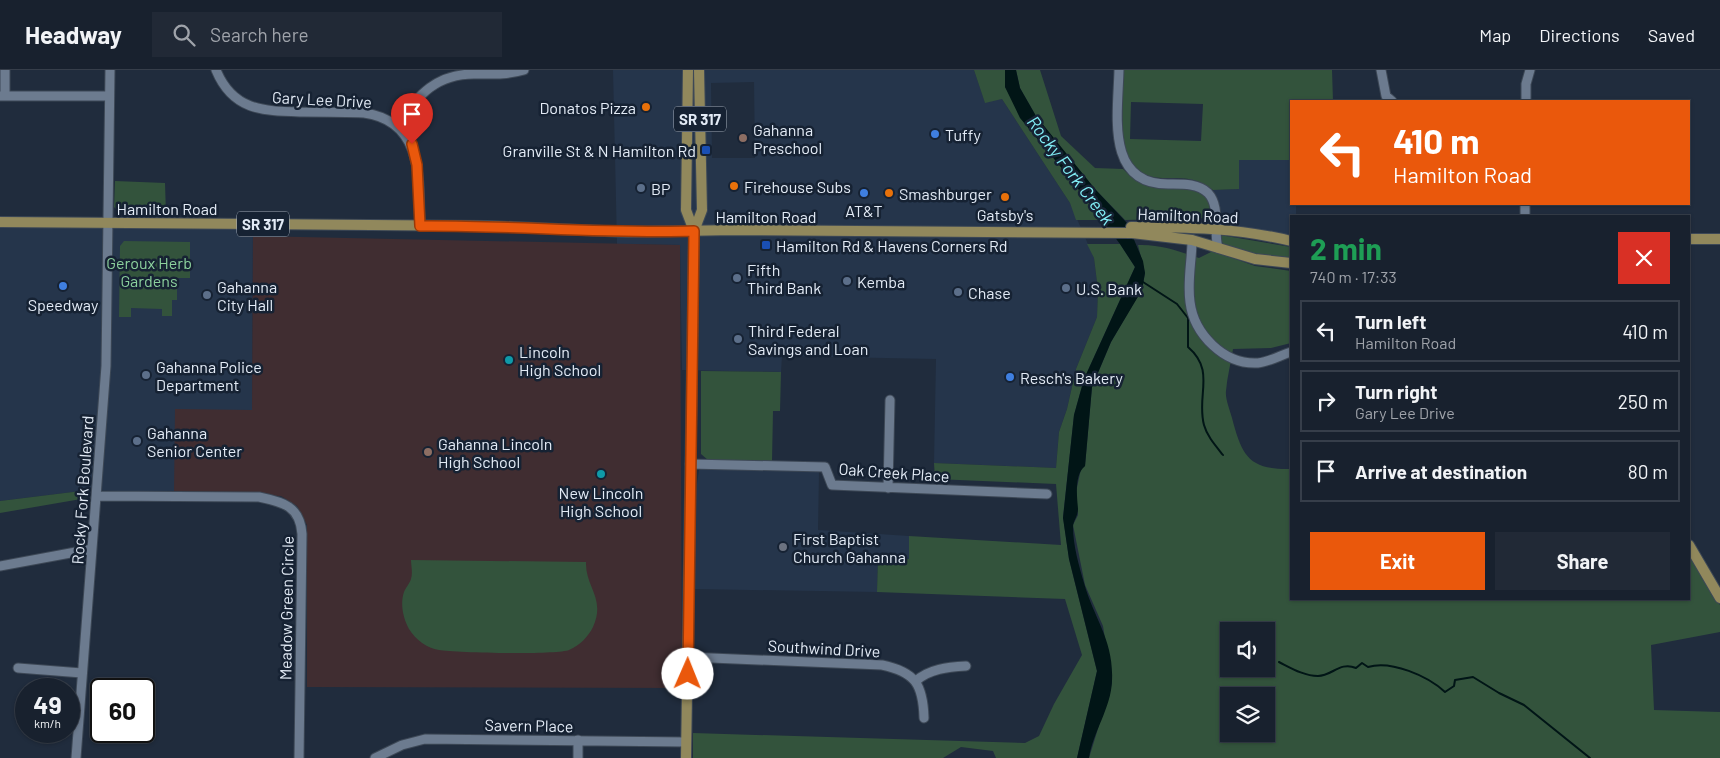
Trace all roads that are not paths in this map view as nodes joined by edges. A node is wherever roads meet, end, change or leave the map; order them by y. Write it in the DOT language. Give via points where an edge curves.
graph roads {
  1 [pos="5,70"];
  2 [pos="110,70"];
  3 [pos="216,70"];
  4 [pos="524,70"];
  5 [pos="688,70"];
  6 [pos="700,70"];
  7 [pos="1118,70"];
  8 [pos="1381,70"];
  9 [pos="1530,70"];
  10 [pos="471,72"];
  11 [pos="3,96"];
  12 [pos="109,96"];
  13 [pos="1391,100"];
  14 [pos="1526,100"];
  15 [pos="396,126"];
  16 [pos="0,222"];
  17 [pos="107,223"];
  18 [pos="420,226"];
  19 [pos="1216,229"];
  20 [pos="694,231"];
  21 [pos="1156,231"];
  22 [pos="1690,239"];
  23 [pos="1720,239"];
  24 [pos="1192,240"];
  25 [pos="1290,241"];
  26 [pos="1222,249"];
  27 [pos="1290,263"];
  28 [pos="1290,268"];
  29 [pos="1290,352"];
  30 [pos="890,400"];
  31 [pos="690,464"];
  32 [pos="888,488"];
  33 [pos="1047,494"];
  34 [pos="96,496"];
  35 [pos="1690,547"];
  36 [pos="92,549"];
  37 [pos="0,566"];
  38 [pos="1720,598"];
  39 [pos="688,657"];
  40 [pos="966,666"];
  41 [pos="18,668"];
  42 [pos="82,673"];
  43 [pos="916,681"];
  44 [pos="924,718"];
  45 [pos="578,740"];
  46 [pos="686,742"];
  47 [pos="76,758"];
  48 [pos="299,758"];
  49 [pos="375,758"];
  50 [pos="578,758"];
  51 [pos="686,758"];
  1 -- 11 [label="street"];
  2 -- 12 [label="street, Rocky Fork Boulevard"];
  3 -- 15 [label="street, Gary Lee Drive" via="232,95 256,109 364,113 376,115"];
  4 -- 10 [label="street" via="509,74"];
  5 -- 20 [label="main road, SR 317" via="686,210"];
  6 -- 20 [label="main road, SR 317" via="702,210"];
  7 -- 19 [label="street" via="1120,152 1126,167 1146,181 1192,185 1208,192 1216,211"];
  8 -- 13 [label="street" via="1386,96"];
  9 -- 14 [label="street"];
  10 -- 15 [label="street" via="455,75 429,87"];
  11 -- 12 [label="street"];
  12 -- 17 [label="street, Rocky Fork Boulevard"];
  15 -- 18 [label="street, Gary Lee Drive" via="406,135 414,153"];
  16 -- 17 [label="main road, Hamilton Road / SR 317"];
  17 -- 18 [label="main road, Hamilton Road / SR 317"];
  17 -- 34 [label="street, Rocky Fork Boulevard" via="106,366"];
  18 -- 20 [label="main road, Hamilton Road / SR 317" via="594,232"];
  19 -- 21 [label="main road, Hamilton Road"];
  19 -- 25 [label="main road, Hamilton Road"];
  19 -- 26 [label="street"];
  20 -- 21 [label="main road, Hamilton Road"];
  20 -- 31 [label="main road"];
  21 -- 24 [label="main road, Hamilton Road"];
  22 -- 23 [label="main road"];
  24 -- 26 [label="main road, Hamilton Road"];
  24 -- 29 [label="street" via="1190,302 1201,333 1229,356 1247,362 1260,363"];
  26 -- 27 [label="main road, Hamilton Road"];
  26 -- 28 [label="main road, Hamilton Road" via="1257,263"];
  30 -- 32 [label="street"];
  31 -- 32 [label="street, Oak Creek Place" via="825,467 832,485"];
  31 -- 39 [label="main road"];
  32 -- 33 [label="street, Oak Creek Place"];
  34 -- 36 [label="street, Rocky Fork Boulevard"];
  34 -- 48 [label="street, Meadow Green Circle" via="259,497 283,502 292,509 302,534"];
  35 -- 38 [label="main road"];
  36 -- 37 [label="street"];
  36 -- 42 [label="street, Rocky Fork Boulevard"];
  39 -- 43 [label="street, Southwind Drive" via="882,664 901,669"];
  39 -- 46 [label="main road"];
  40 -- 43 [label="street" via="923,674"];
  41 -- 42 [label="street"];
  42 -- 47 [label="street, Rocky Fork Boulevard"];
  43 -- 44 [label="street" via="923,698"];
  45 -- 46 [label="street, Savern Place"];
  45 -- 49 [label="street, Savern Place" via="425,739 402,745"];
  45 -- 50 [label="street"];
  46 -- 51 [label="main road"];
}
